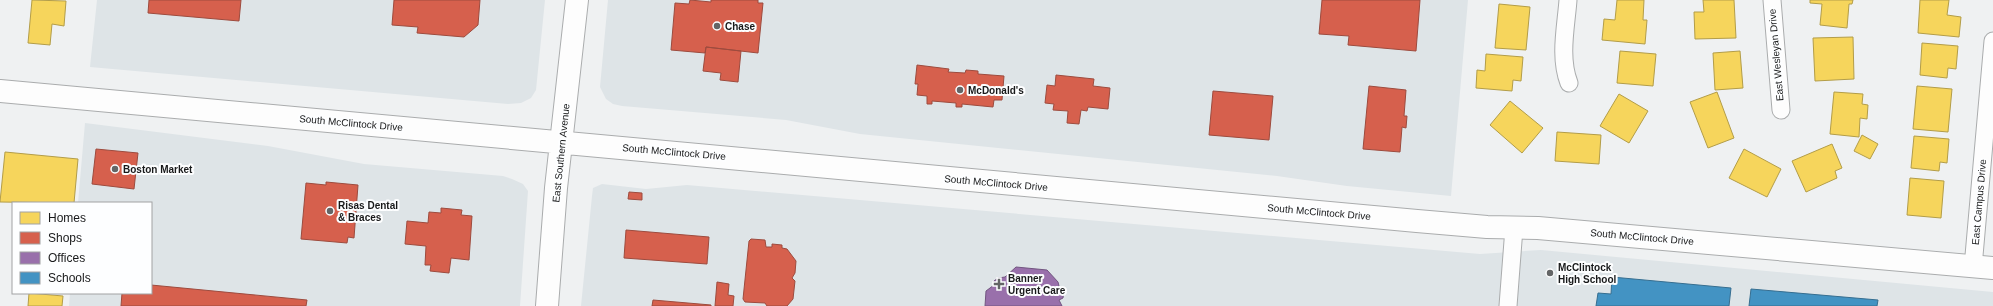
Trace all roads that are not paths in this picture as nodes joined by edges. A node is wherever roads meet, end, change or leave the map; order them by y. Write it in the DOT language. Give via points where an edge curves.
graph roads {
  1 [pos="578,0"];
  2 [pos="1568,0"];
  3 [pos="1772,0"];
  4 [pos="1993,41"];
  5 [pos="1569,83"];
  6 [pos="0,91"];
  7 [pos="1781,110"];
  8 [pos="562,143"];
  9 [pos="1514,228"];
  10 [pos="1983,268"];
  11 [pos="547,306"];
  12 [pos="1508,306"];
  1 -- 8 [label="main road, East Southern Avenue"];
  2 -- 5 [label="street" via="1564,66"];
  3 -- 7 [label="street, East Wesleyan Drive"];
  4 -- 10 [label="street, East Campus Drive"];
  6 -- 8 [label="main road, South McClintock Drive"];
  8 -- 9 [label="main road, South McClintock Drive" via="1417,222"];
  8 -- 11 [label="main road, East Southern Avenue"];
  9 -- 10 [label="main road, South McClintock Drive" via="1538,228"];
  9 -- 12 [label="street"];
}
